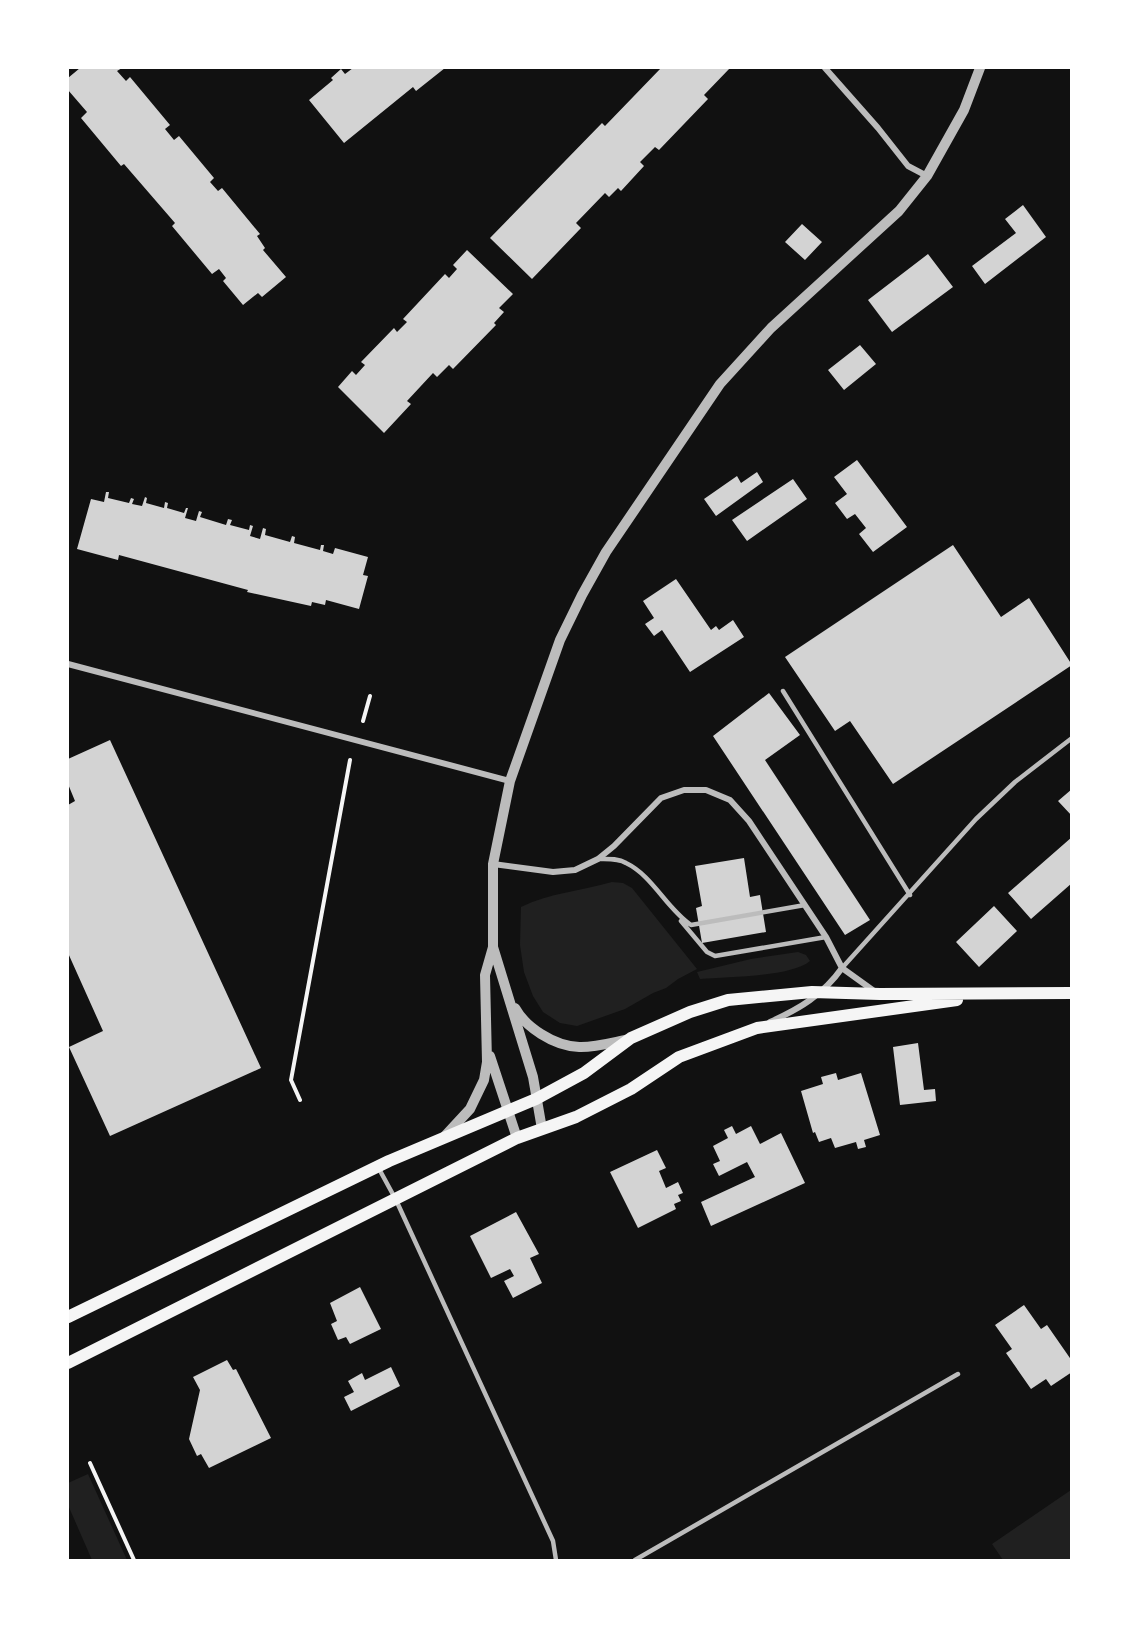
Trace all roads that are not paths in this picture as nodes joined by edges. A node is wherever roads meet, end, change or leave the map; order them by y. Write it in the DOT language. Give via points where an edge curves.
graph roads {
  1 [pos="825,68"];
  2 [pos="980,68"];
  3 [pos="927,176"];
  4 [pos="68,664"];
  5 [pos="783,691"];
  6 [pos="1071,738"];
  7 [pos="510,781"];
  8 [pos="598,859"];
  9 [pos="493,864"];
  10 [pos="910,895"];
  11 [pos="805,905"];
  12 [pos="678,916"];
  13 [pos="826,937"];
  14 [pos="493,947"];
  15 [pos="842,968"];
  16 [pos="822,992"];
  17 [pos="507,993"];
  18 [pos="1071,993"];
  19 [pos="880,994"];
  20 [pos="1002,994"];
  21 [pos="757,1028"];
  22 [pos="631,1038"];
  23 [pos="487,1044"];
  24 [pos="537,1099"];
  25 [pos="508,1112"];
  26 [pos="542,1129"];
  27 [pos="517,1138"];
  28 [pos="441,1141"];
  29 [pos="378,1167"];
  30 [pos="396,1200"];
  31 [pos="68,1317"];
  32 [pos="68,1363"];
  33 [pos="958,1374"];
  34 [pos="556,1560"];
  35 [pos="635,1560"];
  1 -- 3 [label="street" via="908,166"];
  2 -- 3 [label="street" via="964,111"];
  3 -- 7 [label="street" via="898,211 771,328 720,384 694,420 582,595 548,670"];
  4 -- 7 [label="street"];
  5 -- 10 [label="lane"];
  6 -- 10 [label="lane" via="976,819"];
  7 -- 9 [label="street"];
  8 -- 9 [label="street" via="575,870 553,872"];
  8 -- 11 [label="street" via="661,798 684,790 706,790 730,800 749,821"];
  8 -- 12 [label="lane" via="624,861"];
  9 -- 14 [label="street"];
  10 -- 15 [label="lane"];
  11 -- 12 [label="lane" via="692,925"];
  11 -- 13 [label="street"];
  12 -- 13 [label="lane" via="706,952 715,956"];
  13 -- 15 [label="street"];
  14 -- 17 [label="street"];
  14 -- 23 [label="street" via="485,975"];
  15 -- 16 [label="street"];
  15 -- 19 [label="street"];
  16 -- 19 [label="main road"];
  16 -- 21 [label="street" via="787,1015"];
  16 -- 22 [label="main road" via="729,1000"];
  17 -- 22 [label="street" via="531,1028 570,1048"];
  17 -- 24 [label="street"];
  18 -- 20 [label="main road"];
  19 -- 20 [label="main road"];
  20 -- 21 [label="main road"];
  21 -- 26 [label="main road" via="679,1057 631,1089 576,1118"];
  22 -- 24 [label="main road"];
  23 -- 25 [label="street"];
  23 -- 28 [label="street" via="484,1080 478,1097"];
  24 -- 25 [label="main road"];
  24 -- 26 [label="street"];
  25 -- 27 [label="street"];
  25 -- 28 [label="main road"];
  26 -- 27 [label="main road"];
  27 -- 30 [label="main road"];
  28 -- 29 [label="main road"];
  29 -- 30 [label="lane"];
  29 -- 31 [label="main road"];
  30 -- 32 [label="main road"];
  30 -- 34 [label="lane" via="553,1541"];
  33 -- 35 [label="lane"];
}
